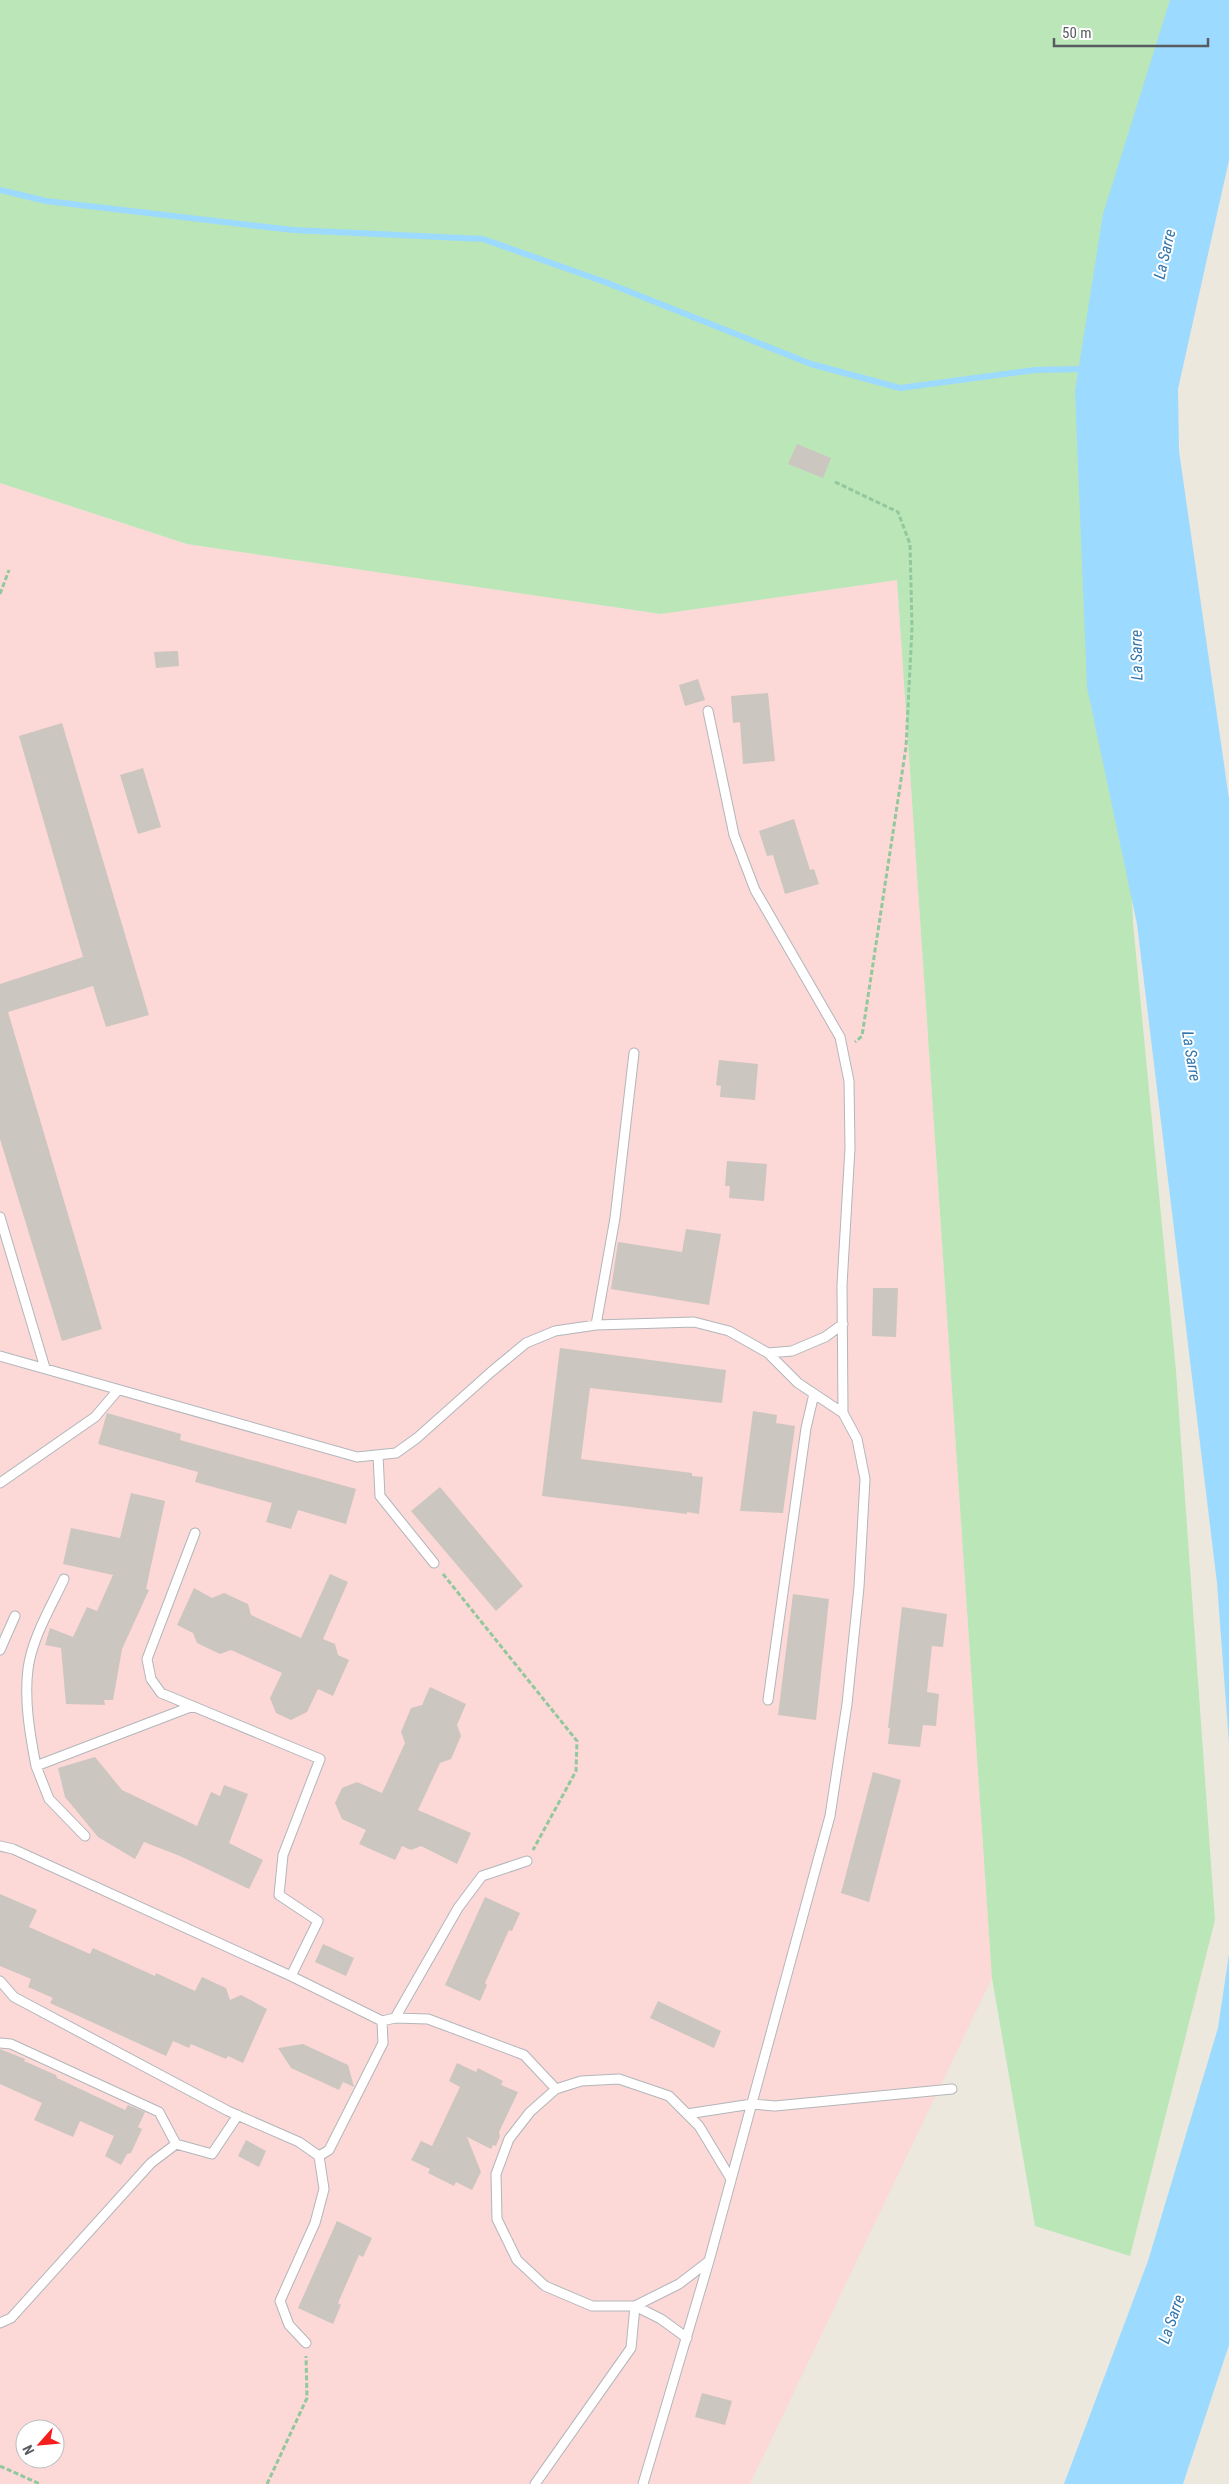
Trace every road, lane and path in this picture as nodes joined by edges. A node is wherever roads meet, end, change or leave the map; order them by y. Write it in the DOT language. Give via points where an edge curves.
graph roads {
  1 [pos="836,482"];
  2 [pos="10,570"];
  3 [pos="0,594"];
  4 [pos="708,711"];
  5 [pos="843,1052"];
  6 [pos="634,1053"];
  7 [pos="0,1217"];
  8 [pos="843,1324"];
  9 [pos="596,1325"];
  10 [pos="768,1353"];
  11 [pos="0,1356"];
  12 [pos="45,1368"];
  13 [pos="118,1390"];
  14 [pos="814,1394"];
  15 [pos="843,1413"];
  16 [pos="378,1455"];
  17 [pos="0,1483"];
  18 [pos="195,1533"];
  19 [pos="434,1563"];
  20 [pos="64,1579"];
  21 [pos="15,1616"];
  22 [pos="0,1650"];
  23 [pos="768,1700"];
  24 [pos="193,1706"];
  25 [pos="36,1766"];
  26 [pos="85,1836"];
  27 [pos="0,1846"];
  28 [pos="527,1861"];
  29 [pos="291,1976"];
  30 [pos="0,1981"];
  31 [pos="395,2018"];
  32 [pos="382,2021"];
  33 [pos="0,2043"];
  34 [pos="952,2089"];
  35 [pos="556,2090"];
  36 [pos="752,2104"];
  37 [pos="688,2114"];
  38 [pos="238,2115"];
  39 [pos="176,2144"];
  40 [pos="319,2156"];
  41 [pos="731,2180"];
  42 [pos="709,2261"];
  43 [pos="635,2306"];
  44 [pos="0,2324"];
  45 [pos="687,2338"];
  46 [pos="306,2343"];
  47 [pos="0,2466"];
  48 [pos="40,2484"];
  49 [pos="267,2484"];
  50 [pos="535,2484"];
  51 [pos="643,2484"];
  1 -- 5 [label="path" via="898,512 910,544 912,628 906,746 862,1036"];
  2 -- 3 [label="path"];
  4 -- 5 [label="lane" via="734,835 755,890 840,1037"];
  5 -- 8 [label="lane" via="849,1080 850,1148 842,1285"];
  6 -- 9 [label="lane" via="615,1218"];
  7 -- 12 [label="lane"];
  8 -- 10 [label="lane" via="825,1337 792,1351"];
  8 -- 15 [label="lane"];
  9 -- 10 [label="lane" via="694,1322 729,1331"];
  9 -- 16 [label="lane" via="555,1331 526,1343 417,1438 396,1453"];
  10 -- 14 [label="lane"];
  11 -- 12 [label="lane"];
  12 -- 13 [label="lane"];
  13 -- 16 [label="lane" via="357,1457"];
  13 -- 17 [label="lane" via="95,1417"];
  14 -- 15 [label="lane"];
  14 -- 23 [label="lane" via="806,1428"];
  15 -- 36 [label="lane" via="857,1439 865,1478 859,1587 847,1704 830,1816"];
  16 -- 19 [label="lane" via="380,1496"];
  18 -- 24 [label="lane" via="147,1659 152,1679 161,1693"];
  19 -- 28 [label="path" via="577,1741 576,1771"];
  20 -- 25 [label="lane" via="39,1633 28,1669 28,1728"];
  21 -- 22 [label="lane"];
  24 -- 25 [label="lane"];
  24 -- 29 [label="lane" via="320,1759 283,1855 279,1896 318,1921"];
  25 -- 26 [label="lane" via="50,1799"];
  27 -- 29 [label="lane" via="13,1849"];
  28 -- 31 [label="lane" via="482,1876 458,1908"];
  29 -- 32 [label="lane"];
  30 -- 38 [label="lane" via="14,1997"];
  31 -- 32 [label="lane"];
  31 -- 35 [label="lane" via="428,2018 524,2055"];
  32 -- 40 [label="lane" via="379,2051 329,2150"];
  33 -- 39 [label="lane" via="11,2044 159,2112"];
  34 -- 36 [label="lane" via="775,2106"];
  35 -- 37 [label="lane" via="581,2081 619,2079 670,2096"];
  35 -- 43 [label="lane" via="530,2112 509,2139 496,2174 497,2219 518,2260 544,2286 592,2306"];
  36 -- 37 [label="lane"];
  36 -- 41 [label="lane"];
  37 -- 41 [label="lane" via="699,2126"];
  38 -- 39 [label="lane" via="212,2154"];
  38 -- 40 [label="lane" via="299,2142"];
  39 -- 44 [label="lane" via="151,2163 11,2318"];
  40 -- 46 [label="lane" via="324,2189 315,2223 280,2300 289,2325"];
  41 -- 42 [label="lane"];
  42 -- 43 [label="lane" via="679,2284"];
  42 -- 45 [label="lane"];
  43 -- 45 [label="lane" via="662,2319"];
  43 -- 50 [label="lane" via="631,2348"];
  45 -- 51 [label="lane"];
  46 -- 49 [label="path" via="307,2398"];
  47 -- 48 [label="path"];
}
